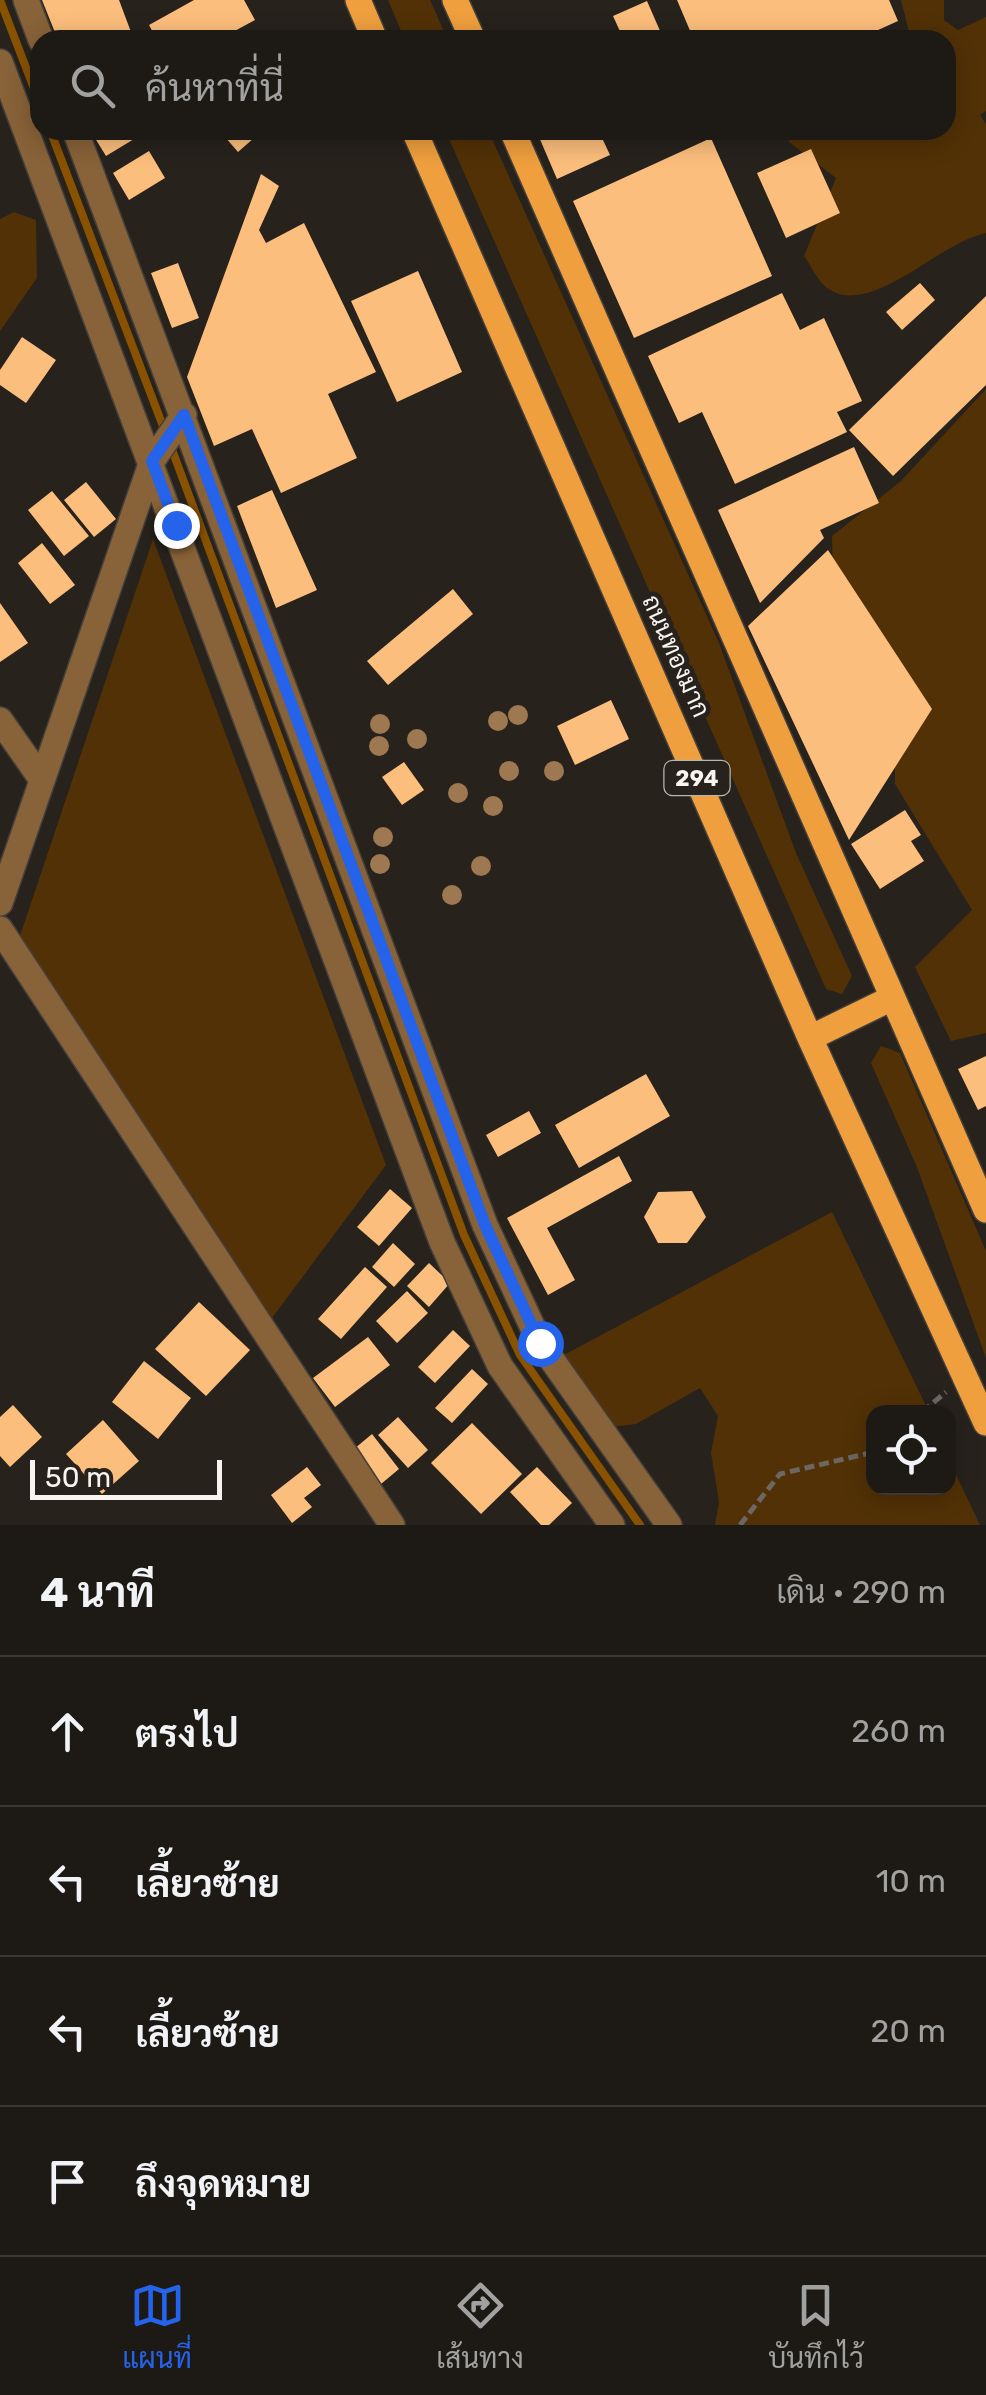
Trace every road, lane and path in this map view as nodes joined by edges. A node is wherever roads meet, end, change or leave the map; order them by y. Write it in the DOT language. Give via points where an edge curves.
graph roads {
  1 [pos="26,0"];
  2 [pos="358,0"];
  3 [pos="455,0"];
  4 [pos="37,30"];
  5 [pos="371,30"];
  6 [pos="468,30"];
  7 [pos="0,62"];
  8 [pos="79,140"];
  9 [pos="418,140"];
  10 [pos="516,140"];
  11 [pos="184,415"];
  12 [pos="152,461"];
  13 [pos="0,720"];
  14 [pos="40,777"];
  15 [pos="0,903"];
  16 [pos="0,929"];
  17 [pos="890,998"];
  18 [pos="810,1038"];
  19 [pos="986,1210"];
  20 [pos="946,1392"];
  21 [pos="930,1405"];
  22 [pos="986,1422"];
  23 [pos="866,1454"];
  24 [pos="392,1525"];
  25 [pos="612,1525"];
  26 [pos="669,1525"];
  27 [pos="740,1525"];
  1 -- 4 [label="street"];
  2 -- 5 [label="main road"];
  3 -- 6 [label="main road"];
  7 -- 12 [label="street"];
  8 -- 11 [label="street"];
  9 -- 18 [label="main road, ถนนทองมาก / 294"];
  10 -- 17 [label="main road"];
  11 -- 12 [label="street"];
  11 -- 26 [label="street" via="485,1225 540,1343"];
  12 -- 14 [label="street"];
  12 -- 25 [label="street" via="442,1242 500,1366"];
  13 -- 14 [label="street"];
  14 -- 15 [label="street"];
  16 -- 24 [label="street"];
  17 -- 18 [label="main road"];
  17 -- 19 [label="main road"];
  18 -- 22 [label="main road, ถนนทองมาก / 294"];
  20 -- 21 [label="path"];
  23 -- 27 [label="path" via="780,1474"];
}
